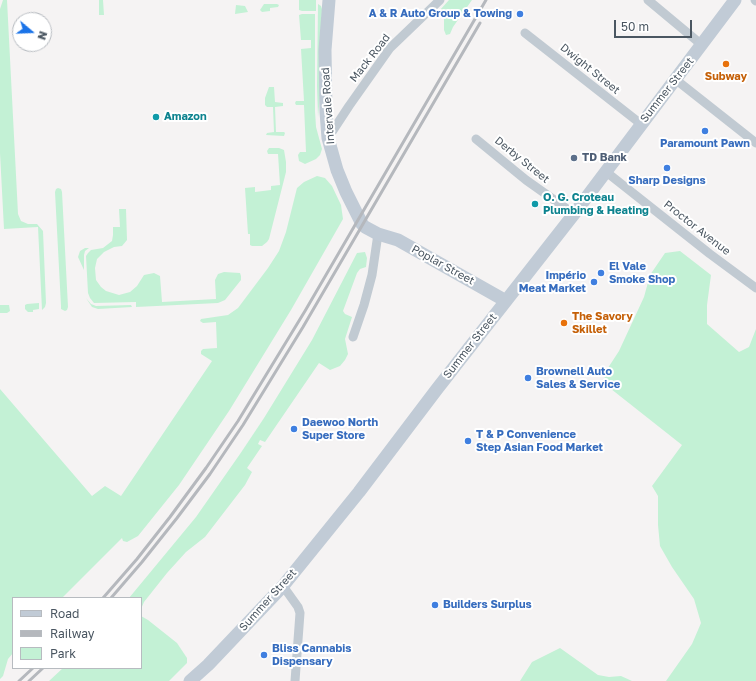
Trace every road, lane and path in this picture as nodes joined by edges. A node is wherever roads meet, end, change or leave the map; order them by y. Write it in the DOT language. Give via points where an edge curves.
graph roads {
  1 [pos="329,0"];
  2 [pos="440,0"];
  3 [pos="648,0"];
  4 [pos="735,0"];
  5 [pos="526,33"];
  6 [pos="702,45"];
  7 [pos="675,79"];
  8 [pos="641,124"];
  9 [pos="328,138"];
  10 [pos="476,138"];
  11 [pos="756,143"];
  12 [pos="605,171"];
  13 [pos="574,214"];
  14 [pos="378,234"];
  15 [pos="756,288"];
  16 [pos="506,300"];
  17 [pos="353,337"];
  18 [pos="283,586"];
  19 [pos="190,681"];
  20 [pos="295,681"];
  1 -- 9 [label="main road, Intervale Road" via="324,57"];
  2 -- 9 [label="street, Mack Road" via="390,48"];
  3 -- 6 [label="street"];
  4 -- 6 [label="main road, Summer Street"];
  5 -- 8 [label="street, Dwight Street"];
  6 -- 7 [label="main road, Summer Street"];
  7 -- 8 [label="main road, Summer Street"];
  7 -- 11 [label="street"];
  8 -- 12 [label="main road, Summer Street"];
  9 -- 14 [label="main road, Intervale Road" via="337,170 362,224"];
  10 -- 13 [label="street, Derby Street" via="526,180"];
  12 -- 13 [label="main road, Summer Street"];
  12 -- 15 [label="street, Proctor Avenue"];
  13 -- 16 [label="main road, Summer Street"];
  14 -- 16 [label="main road, Poplar Street" via="398,240"];
  14 -- 17 [label="street" via="372,275"];
  16 -- 18 [label="main road, Summer Street" via="359,492"];
  18 -- 19 [label="main road, Summer Street"];
  18 -- 20 [label="street" via="300,613"];
}
